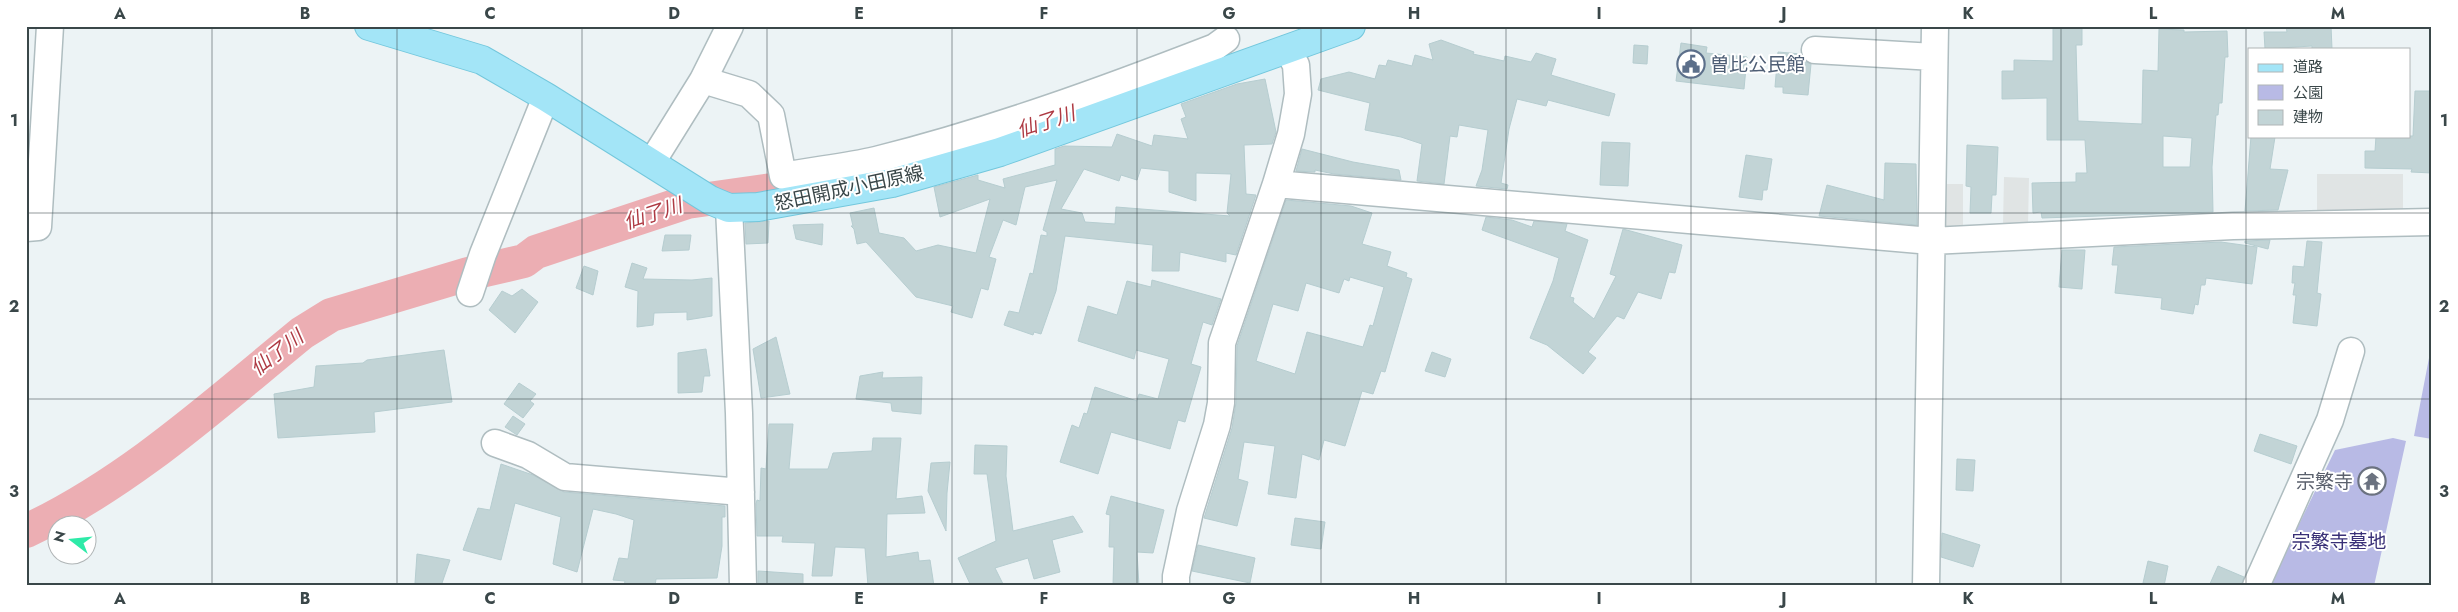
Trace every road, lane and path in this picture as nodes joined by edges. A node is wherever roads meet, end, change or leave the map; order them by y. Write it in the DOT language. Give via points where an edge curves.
graph roads {
  1 [pos="50,26"];
  2 [pos="369,26"];
  3 [pos="730,26"];
  4 [pos="1351,26"];
  5 [pos="1935,26"];
  6 [pos="1224,32"];
  7 [pos="1287,49"];
  8 [pos="1815,50"];
  9 [pos="1934,57"];
  10 [pos="1234,69"];
  11 [pos="703,80"];
  12 [pos="546,96"];
  13 [pos="652,162"];
  14 [pos="1276,184"];
  15 [pos="729,208"];
  16 [pos="2432,222"];
  17 [pos="26,228"];
  18 [pos="1931,241"];
  19 [pos="470,293"];
  20 [pos="2351,351"];
  21 [pos="495,443"];
  22 [pos="741,492"];
  23 [pos="743,586"];
  24 [pos="1176,586"];
  25 [pos="1926,586"];
  26 [pos="2256,586"];
  1 -- 17 [label="street" via="38,227"];
  2 -- 12 [label="main road, 怒田開成小田原線" via="482,60"];
  3 -- 11 [label="street"];
  4 -- 7 [label="main road, 怒田開成小田原線"];
  5 -- 9 [label="street"];
  6 -- 10 [label="street"];
  6 -- 11 [label="street" via="1215,46 1087,96 875,160 782,176 771,115 749,94"];
  7 -- 10 [label="main road, 怒田開成小田原線"];
  7 -- 14 [label="street" via="1296,65 1298,94 1291,134"];
  8 -- 9 [label="street"];
  9 -- 18 [label="street"];
  10 -- 15 [label="main road, 怒田開成小田原線" via="1000,152 901,180 758,207"];
  11 -- 13 [label="street"];
  12 -- 13 [label="main road, 怒田開成小田原線"];
  12 -- 19 [label="street"];
  13 -- 15 [label="main road, 怒田開成小田原線" via="686,186"];
  14 -- 18 [label="street"];
  14 -- 24 [label="street" via="1222,342 1221,403 1190,511"];
  15 -- 22 [label="street"];
  16 -- 18 [label="street" via="2233,226"];
  18 -- 25 [label="street"];
  20 -- 26 [label="street" via="2330,420"];
  21 -- 22 [label="street" via="528,455 565,478"];
  22 -- 23 [label="street"];
}
